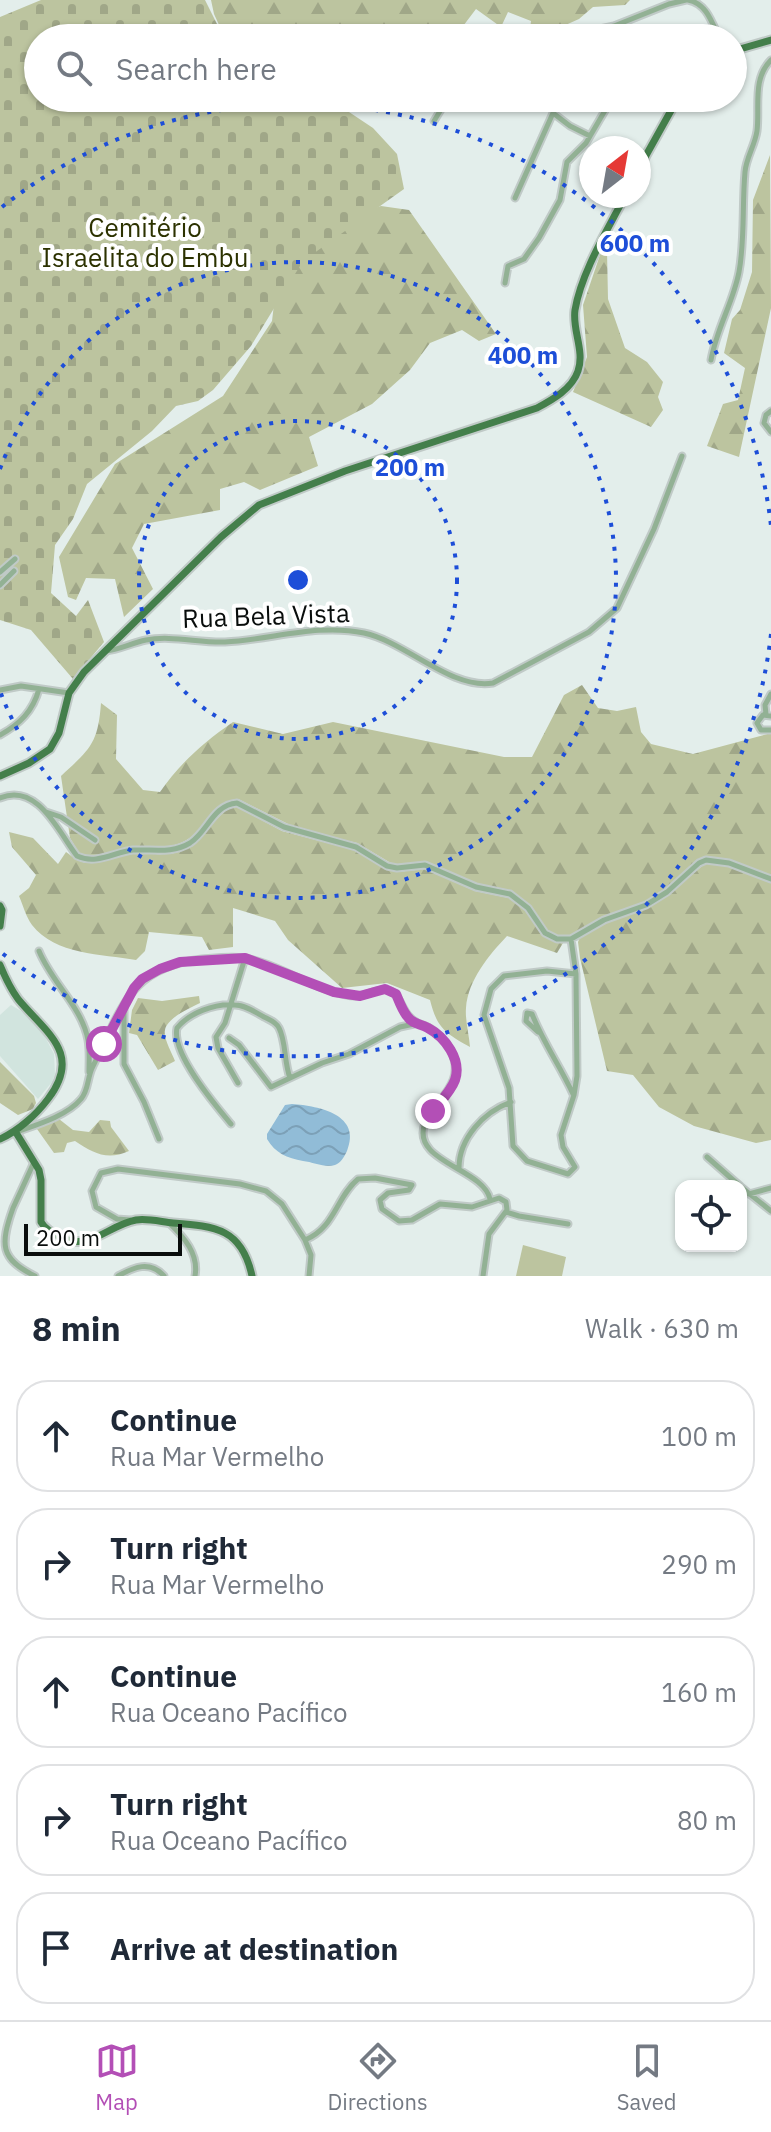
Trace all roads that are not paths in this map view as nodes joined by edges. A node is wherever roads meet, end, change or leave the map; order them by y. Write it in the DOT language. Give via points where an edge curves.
graph roads {
  1 [pos="687,0"];
  2 [pos="620,24"];
  3 [pos="711,24"];
  4 [pos="771,40"];
  5 [pos="747,46"];
  6 [pos="771,60"];
  7 [pos="439,112"];
  8 [pos="604,112"];
  9 [pos="670,112"];
  10 [pos="553,113"];
  11 [pos="434,121"];
  12 [pos="590,136"];
  13 [pos="651,146"];
  14 [pos="579,151"];
  15 [pos="515,198"];
  16 [pos="620,208"];
  17 [pos="505,283"];
  18 [pos="711,360"];
  19 [pos="771,411"];
  20 [pos="771,432"];
  21 [pos="682,456"];
  22 [pos="15,559"];
  23 [pos="14,571"];
  24 [pos="0,572"];
  25 [pos="0,585"];
  26 [pos="104,651"];
  27 [pos="39,689"];
  28 [pos="0,690"];
  29 [pos="69,693"];
  30 [pos="771,694"];
  31 [pos="768,715"];
  32 [pos="771,730"];
  33 [pos="0,735"];
  34 [pos="0,776"];
  35 [pos="0,798"];
  36 [pos="45,812"];
  37 [pos="95,840"];
  38 [pos="771,879"];
  39 [pos="0,906"];
  40 [pos="0,926"];
  41 [pos="571,939"];
  42 [pos="39,951"];
  43 [pos="245,958"];
  44 [pos="0,965"];
  45 [pos="576,974"];
  46 [pos="232,1004"];
  47 [pos="124,1005"];
  48 [pos="533,1016"];
  49 [pos="415,1024"];
  50 [pos="229,1038"];
  51 [pos="89,1075"];
  52 [pos="290,1078"];
  53 [pos="238,1083"];
  54 [pos="574,1095"];
  55 [pos="511,1102"];
  56 [pos="231,1124"];
  57 [pos="16,1132"];
  58 [pos="0,1139"];
  59 [pos="159,1139"];
  60 [pos="707,1157"];
  61 [pos="35,1161"];
  62 [pos="459,1169"];
  63 [pos="733,1180"];
  64 [pos="771,1188"];
  65 [pos="749,1194"];
  66 [pos="490,1199"];
  67 [pos="771,1211"];
  68 [pos="506,1212"];
  69 [pos="0,1217"];
  70 [pos="9,1217"];
  71 [pos="135,1220"];
  72 [pos="168,1222"];
  73 [pos="568,1224"];
  74 [pos="0,1234"];
  75 [pos="305,1240"];
  76 [pos="34,1276"];
  77 [pos="118,1276"];
  78 [pos="164,1276"];
  79 [pos="195,1276"];
  80 [pos="252,1276"];
  81 [pos="309,1276"];
  82 [pos="483,1276"];
  1 -- 2 [label="street"];
  1 -- 3 [label="street" via="700,4"];
  4 -- 5 [label="main road"];
  6 -- 18 [label="street" via="758,88 756,136 745,173 739,273"];
  7 -- 11 [label="street"];
  8 -- 12 [label="street"];
  9 -- 13 [label="main road"];
  10 -- 12 [label="street"];
  10 -- 15 [label="street"];
  14 -- 17 [label="street" via="567,162 560,200 529,254 508,266"];
  16 -- 26 [label="main road" via="577,301 580,363 565,389 537,408 259,505"];
  19 -- 20 [label="street" via="764,423"];
  21 -- 26 [label="street, Rua Bela Vista" via="617,608 589,632 493,683 468,682 396,644 346,630 228,642 159,639"];
  22 -- 24 [label="street"];
  23 -- 25 [label="street"];
  26 -- 29 [label="main road"];
  27 -- 28 [label="street"];
  27 -- 29 [label="street"];
  27 -- 33 [label="street" via="30,710"];
  29 -- 34 [label="main road" via="50,749"];
  30 -- 31 [label="street" via="765,705"];
  31 -- 32 [label="street" via="759,718 758,726"];
  35 -- 36 [label="street" via="23,797"];
  36 -- 37 [label="street"];
  36 -- 41 [label="street" via="77,856 89,859 184,846 215,813 237,803 297,832 356,847 387,866 425,865 476,887 510,894 528,908 545,933"];
  38 -- 41 [label="street" via="706,860 657,899"];
  39 -- 40 [label="main road"];
  41 -- 45 [label="street"];
  42 -- 51 [label="street" via="85,1028"];
  43 -- 46 [label="street"];
  43 -- 47 [label="street" via="195,960 160,969 142,979"];
  43 -- 49 [label="street" via="334,992 360,996 385,989 396,994"];
  44 -- 57 [label="main road" via="16,996 54,1037 62,1060 52,1093"];
  45 -- 54 [label="street"];
  45 -- 55 [label="street" via="519,972 504,976 491,989 485,1023"];
  46 -- 52 [label="street" via="278,1027"];
  46 -- 53 [label="street" via="216,1037"];
  46 -- 56 [label="street" via="197,1012 176,1035 193,1072"];
  47 -- 51 [label="street"];
  47 -- 59 [label="street" via="124,1064"];
  48 -- 54 [label="street"];
  49 -- 52 [label="street"];
  49 -- 62 [label="street" via="438,1034 454,1057 455,1081 423,1130 434,1155"];
  50 -- 52 [label="street" via="271,1087"];
  51 -- 57 [label="street" via="79,1102"];
  54 -- 55 [label="street" via="561,1135 575,1167 568,1174 519,1154 511,1139"];
  55 -- 62 [label="street" via="474,1129 461,1148"];
  57 -- 58 [label="main road"];
  57 -- 61 [label="main road"];
  60 -- 63 [label="street"];
  61 -- 70 [label="street"];
  61 -- 71 [label="main road" via="41,1180 41,1222 49,1231 69,1241 91,1241"];
  62 -- 66 [label="street" via="488,1191"];
  64 -- 65 [label="street"];
  65 -- 67 [label="street"];
  66 -- 68 [label="street" via="506,1202"];
  66 -- 75 [label="street" via="472,1207 440,1204 412,1220 399,1221 387,1215 380,1200 412,1185 358,1179 326,1228"];
  68 -- 73 [label="street"];
  68 -- 82 [label="street" via="488,1236"];
  69 -- 70 [label="street"];
  70 -- 74 [label="street"];
  71 -- 72 [label="main road"];
  71 -- 75 [label="street" via="117,1219 96,1207 92,1191 101,1173 118,1169 257,1186 282,1204"];
  72 -- 79 [label="street" via="193,1254"];
  72 -- 80 [label="main road" via="226,1232 244,1250"];
  74 -- 76 [label="street" via="7,1259"];
  75 -- 81 [label="street" via="311,1255"];
  77 -- 78 [label="street" via="143,1265"];
}
